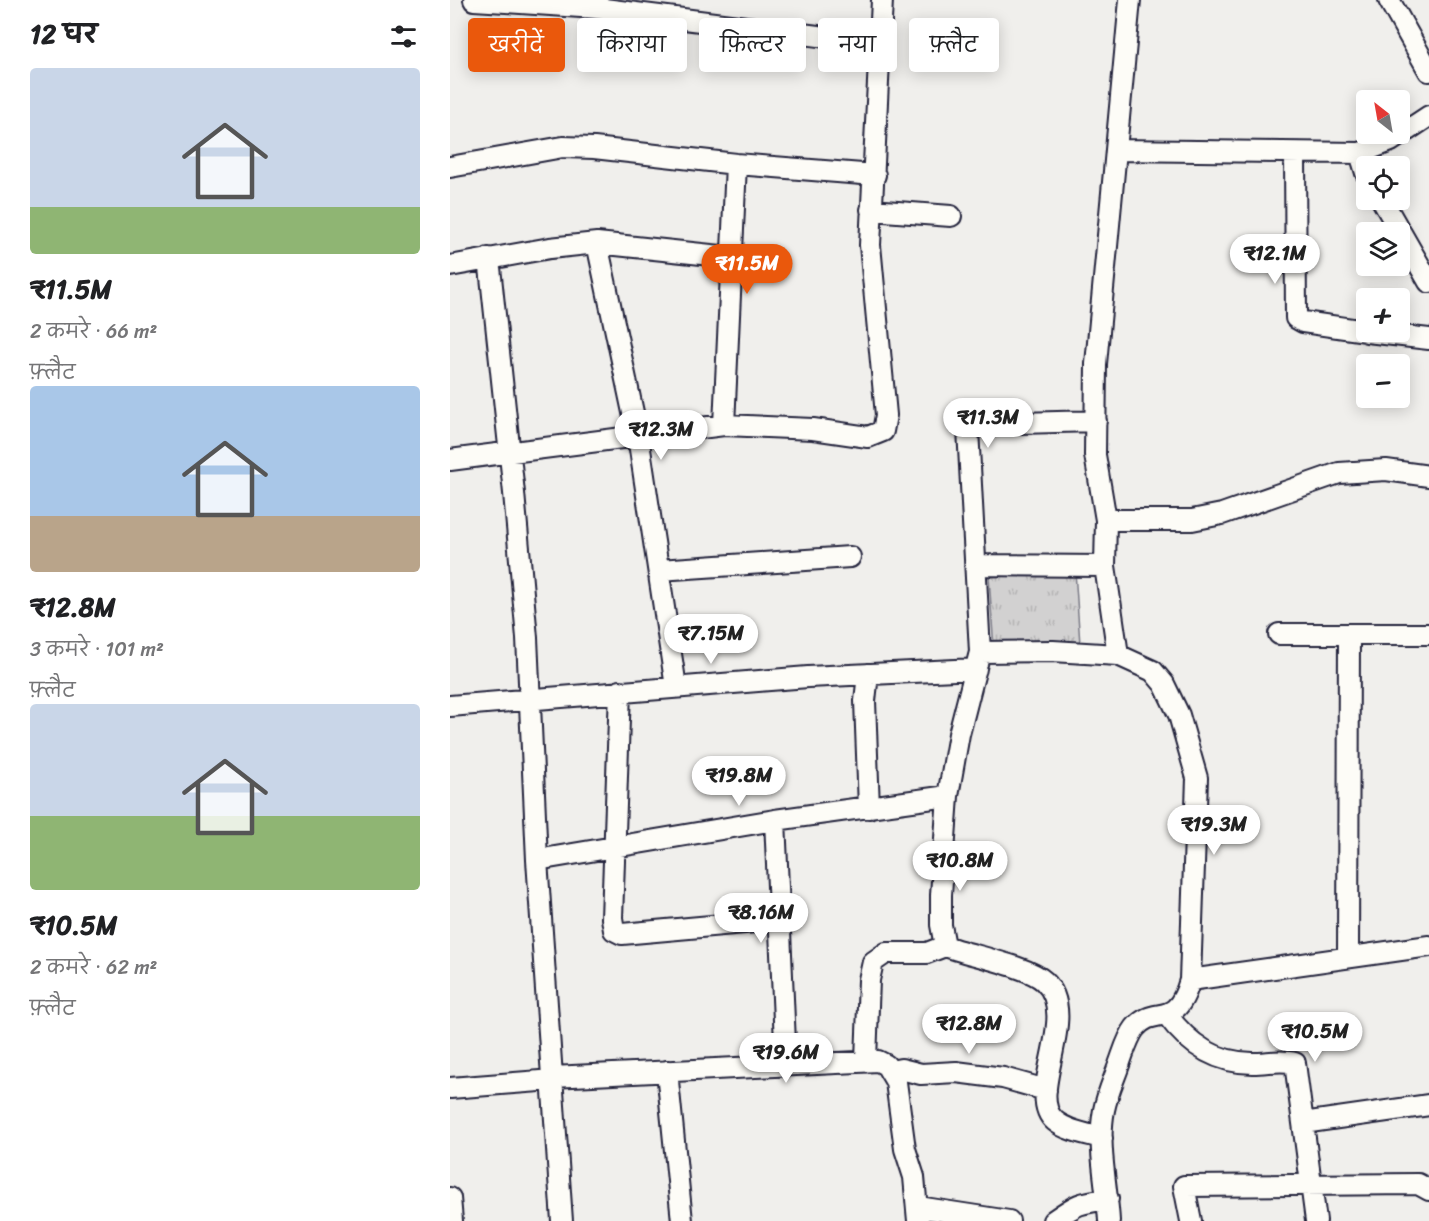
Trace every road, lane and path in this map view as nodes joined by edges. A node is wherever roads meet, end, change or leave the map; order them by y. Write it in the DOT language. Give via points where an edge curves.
graph roads {
  1 [pos="474,0"];
  2 [pos="882,0"];
  3 [pos="1130,0"];
  4 [pos="1389,0"];
  5 [pos="882,18"];
  6 [pos="818,36"];
  7 [pos="1429,71"];
  8 [pos="881,72"];
  9 [pos="1429,116"];
  10 [pos="1116,150"];
  11 [pos="1295,153"];
  12 [pos="1360,153"];
  13 [pos="1361,156"];
  14 [pos="736,164"];
  15 [pos="450,167"];
  16 [pos="875,175"];
  17 [pos="872,210"];
  18 [pos="1388,210"];
  19 [pos="951,216"];
  20 [pos="597,243"];
  21 [pos="730,257"];
  22 [pos="489,258"];
  23 [pos="450,266"];
  24 [pos="1429,282"];
  25 [pos="1356,329"];
  26 [pos="1410,337"];
  27 [pos="1429,339"];
  28 [pos="1095,421"];
  29 [pos="724,425"];
  30 [pos="638,436"];
  31 [pos="510,454"];
  32 [pos="450,460"];
  33 [pos="1429,476"];
  34 [pos="1106,520"];
  35 [pos="850,557"];
  36 [pos="977,565"];
  37 [pos="1105,566"];
  38 [pos="659,570"];
  39 [pos="1279,634"];
  40 [pos="1429,634"];
  41 [pos="1349,635"];
  42 [pos="1118,655"];
  43 [pos="978,661"];
  44 [pos="868,674"];
  45 [pos="676,687"];
  46 [pos="620,691"];
  47 [pos="529,699"];
  48 [pos="450,706"];
  49 [pos="948,796"];
  50 [pos="869,808"];
  51 [pos="776,820"];
  52 [pos="614,846"];
  53 [pos="537,860"];
  54 [pos="778,920"];
  55 [pos="945,946"];
  56 [pos="1429,946"];
  57 [pos="1348,957"];
  58 [pos="1190,980"];
  59 [pos="1167,1015"];
  60 [pos="866,1060"];
  61 [pos="786,1065"];
  62 [pos="666,1071"];
  63 [pos="891,1071"];
  64 [pos="552,1078"];
  65 [pos="450,1088"];
  66 [pos="1046,1090"];
  67 [pos="1429,1105"];
  68 [pos="1303,1123"];
  69 [pos="1102,1138"];
  70 [pos="1310,1186"];
  71 [pos="1429,1190"];
  72 [pos="450,1198"];
  73 [pos="1108,1199"];
  74 [pos="918,1214"];
  75 [pos="452,1221"];
  76 [pos="562,1221"];
  77 [pos="682,1221"];
  78 [pos="1009,1221"];
  79 [pos="1053,1221"];
  80 [pos="1109,1221"];
  81 [pos="1191,1221"];
  82 [pos="1316,1221"];
  1 -- 6 [label="street" via="596,8"];
  2 -- 5 [label="street"];
  3 -- 10 [label="street"];
  4 -- 7 [label="street"];
  8 -- 16 [label="street"];
  9 -- 12 [label="street" via="1391,141"];
  10 -- 11 [label="street"];
  10 -- 28 [label="street" via="1096,364"];
  11 -- 12 [label="street"];
  11 -- 25 [label="street" via="1296,318"];
  12 -- 13 [label="street"];
  14 -- 15 [label="street" via="563,147"];
  14 -- 16 [label="street"];
  14 -- 21 [label="street"];
  16 -- 17 [label="street"];
  17 -- 19 [label="street"];
  17 -- 29 [label="street" via="872,283 886,415 883,431 868,437 813,429"];
  18 -- 24 [label="street"];
  20 -- 21 [label="street"];
  20 -- 22 [label="street"];
  20 -- 30 [label="street"];
  21 -- 29 [label="street"];
  22 -- 23 [label="street"];
  22 -- 31 [label="street"];
  26 -- 27 [label="street"];
  28 -- 34 [label="street" via="1095,455"];
  28 -- 36 [label="street" via="974,424 968,429"];
  29 -- 30 [label="street"];
  30 -- 31 [label="street"];
  30 -- 38 [label="street"];
  31 -- 32 [label="street"];
  31 -- 47 [label="street"];
  33 -- 34 [label="street" via="1386,471 1340,473 1222,514 1192,520"];
  34 -- 37 [label="street"];
  35 -- 38 [label="street"];
  36 -- 37 [label="street"];
  36 -- 43 [label="street"];
  37 -- 42 [label="street"];
  38 -- 45 [label="street"];
  39 -- 41 [label="street"];
  40 -- 41 [label="street"];
  41 -- 57 [label="street"];
  42 -- 43 [label="street" via="1053,651"];
  42 -- 58 [label="street" via="1153,671 1164,684 1192,753 1197,813"];
  43 -- 44 [label="street"];
  43 -- 49 [label="street"];
  44 -- 45 [label="street"];
  44 -- 50 [label="street" via="865,701"];
  45 -- 46 [label="street"];
  46 -- 47 [label="street"];
  46 -- 52 [label="street"];
  47 -- 48 [label="street"];
  47 -- 53 [label="street"];
  49 -- 50 [label="street"];
  49 -- 55 [label="street" via="941,895"];
  50 -- 51 [label="street"];
  51 -- 52 [label="street"];
  51 -- 54 [label="street"];
  52 -- 53 [label="street"];
  52 -- 54 [label="street" via="612,918 614,930 622,934"];
  53 -- 64 [label="street"];
  54 -- 61 [label="street"];
  55 -- 60 [label="street" via="927,953 886,953 873,962"];
  55 -- 66 [label="street" via="1029,972 1045,982 1056,999 1057,1026"];
  56 -- 57 [label="street"];
  57 -- 58 [label="street"];
  58 -- 59 [label="street" via="1185,997"];
  59 -- 68 [label="street" via="1178,1030 1208,1054 1231,1061 1295,1063"];
  59 -- 69 [label="street" via="1148,1019 1136,1027 1104,1110"];
  60 -- 61 [label="street"];
  60 -- 63 [label="street" via="878,1061"];
  61 -- 62 [label="street"];
  62 -- 64 [label="street"];
  62 -- 77 [label="street"];
  63 -- 66 [label="street" via="956,1072 1003,1078"];
  63 -- 74 [label="street"];
  64 -- 65 [label="street"];
  64 -- 76 [label="street"];
  66 -- 69 [label="street" via="1046,1110 1054,1121"];
  67 -- 68 [label="street"];
  68 -- 70 [label="street"];
  69 -- 73 [label="street"];
  70 -- 71 [label="street" via="1418,1184"];
  70 -- 81 [label="street" via="1184,1186"];
  70 -- 82 [label="street"];
  72 -- 75 [label="street"];
  73 -- 79 [label="street" via="1081,1202"];
  73 -- 80 [label="street"];
  74 -- 78 [label="street"];
}
